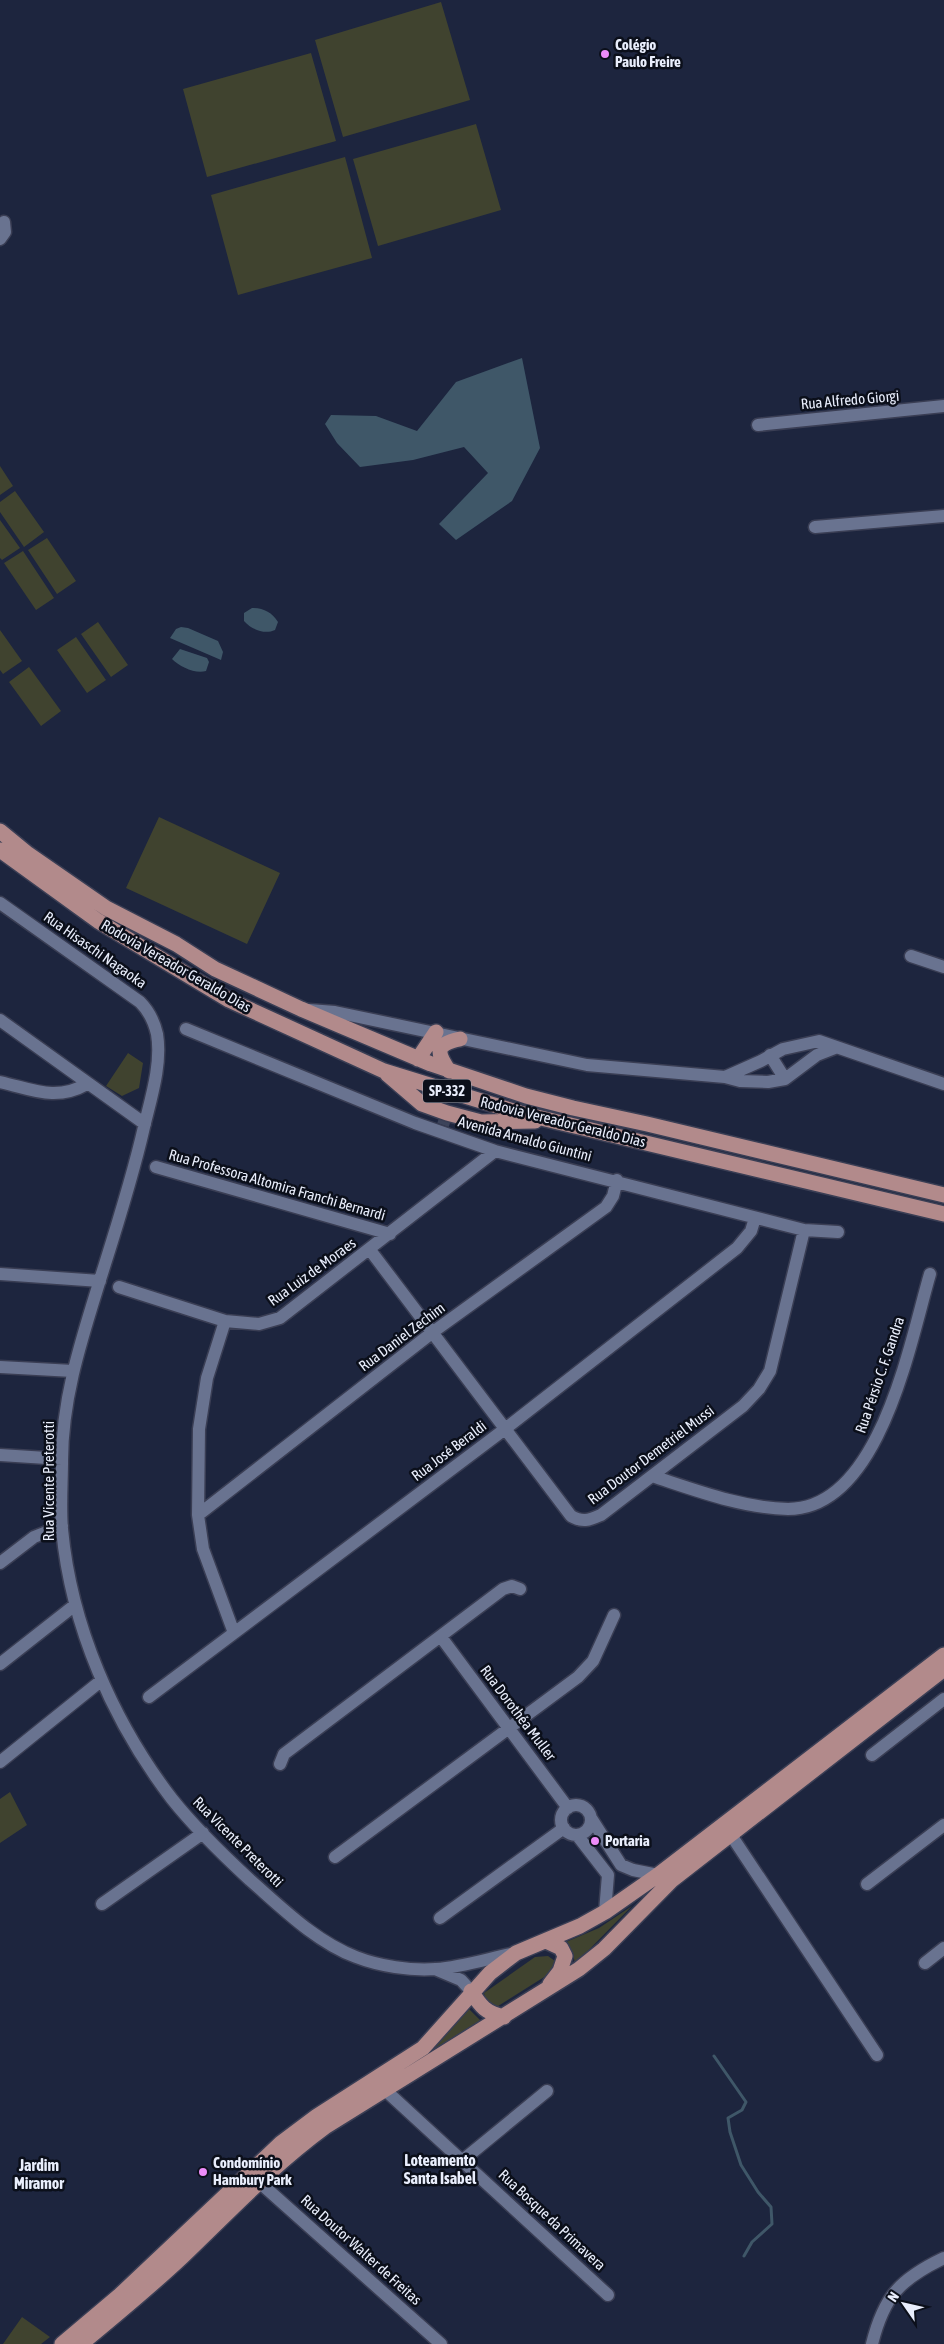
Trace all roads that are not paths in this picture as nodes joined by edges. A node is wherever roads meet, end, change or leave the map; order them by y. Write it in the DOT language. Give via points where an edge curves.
graph roads {
  1 [pos="4,222"];
  2 [pos="0,239"];
  3 [pos="944,406"];
  4 [pos="758,425"];
  5 [pos="944,516"];
  6 [pos="815,527"];
  7 [pos="0,820"];
  8 [pos="3,840"];
  9 [pos="0,862"];
  10 [pos="21,865"];
  11 [pos="0,903"];
  12 [pos="911,956"];
  13 [pos="944,967"];
  14 [pos="300,1009"];
  15 [pos="0,1020"];
  16 [pos="348,1028"];
  17 [pos="186,1029"];
  18 [pos="436,1032"];
  19 [pos="157,1035"];
  20 [pos="460,1038"];
  21 [pos="313,1041"];
  22 [pos="388,1046"];
  23 [pos="835,1048"];
  24 [pos="770,1055"];
  25 [pos="418,1059"];
  26 [pos="377,1069"];
  27 [pos="449,1071"];
  28 [pos="725,1077"];
  29 [pos="785,1079"];
  30 [pos="0,1082"];
  31 [pos="87,1084"];
  32 [pos="944,1084"];
  33 [pos="422,1104"];
  34 [pos="552,1121"];
  35 [pos="444,1122"];
  36 [pos="415,1123"];
  37 [pos="145,1124"];
  38 [pos="495,1150"];
  39 [pos="156,1167"];
  40 [pos="617,1180"];
  41 [pos="944,1195"];
  42 [pos="944,1214"];
  43 [pos="755,1218"];
  44 [pos="804,1230"];
  45 [pos="838,1232"];
  46 [pos="390,1234"];
  47 [pos="370,1250"];
  48 [pos="0,1274"];
  49 [pos="930,1274"];
  50 [pos="100,1281"];
  51 [pos="119,1287"];
  52 [pos="225,1321"];
  53 [pos="433,1332"];
  54 [pos="0,1367"];
  55 [pos="73,1371"];
  56 [pos="505,1429"];
  57 [pos="0,1455"];
  58 [pos="62,1459"];
  59 [pos="652,1476"];
  60 [pos="198,1516"];
  61 [pos="62,1526"];
  62 [pos="0,1564"];
  63 [pos="520,1589"];
  64 [pos="75,1605"];
  65 [pos="614,1615"];
  66 [pos="234,1633"];
  67 [pos="441,1637"];
  68 [pos="944,1655"];
  69 [pos="0,1664"];
  70 [pos="944,1669"];
  71 [pos="102,1680"];
  72 [pos="149,1697"];
  73 [pos="944,1699"];
  74 [pos="508,1726"];
  75 [pos="872,1754"];
  76 [pos="0,1762"];
  77 [pos="280,1764"];
  78 [pos="568,1808"];
  79 [pos="591,1818"];
  80 [pos="944,1825"];
  81 [pos="564,1828"];
  82 [pos="203,1833"];
  83 [pos="577,1835"];
  84 [pos="731,1835"];
  85 [pos="336,1856"];
  86 [pos="621,1865"];
  87 [pos="608,1875"];
  88 [pos="658,1875"];
  89 [pos="867,1884"];
  90 [pos="102,1904"];
  91 [pos="605,1912"];
  92 [pos="440,1918"];
  93 [pos="546,1941"];
  94 [pos="944,1948"];
  95 [pos="516,1953"];
  96 [pos="925,1963"];
  97 [pos="435,1969"];
  98 [pos="546,1989"];
  99 [pos="472,1991"];
  100 [pos="504,2017"];
  101 [pos="877,2055"];
  102 [pos="384,2089"];
  103 [pos="547,2091"];
  104 [pos="463,2160"];
  105 [pos="258,2181"];
  106 [pos="944,2258"];
  107 [pos="608,2295"];
  108 [pos="62,2344"];
  109 [pos="81,2344"];
  110 [pos="441,2344"];
  111 [pos="872,2344"];
  1 -- 2 [label="street" via="5,232"];
  3 -- 4 [label="street, Rua Alfredo Giorgi"];
  5 -- 6 [label="street"];
  7 -- 8 [label="main road"];
  8 -- 10 [label="main road, Rodovia Vereador Geraldo Dias / SP-332"];
  8 -- 14 [label="main road, Rodovia Vereador Geraldo Dias / SP-332" via="106,908 176,944 241,983"];
  9 -- 10 [label="main road"];
  10 -- 21 [label="main road, Rodovia Vereador Geraldo Dias / SP-332" via="98,921 229,1000"];
  11 -- 19 [label="street, Rua Hisaschi Nagaoka" via="140,1002 152,1018"];
  12 -- 13 [label="street"];
  14 -- 16 [label="main road, Rodovia Vereador Geraldo Dias / SP-332"];
  14 -- 18 [label="street" via="335,1012"];
  15 -- 31 [label="street"];
  16 -- 21 [label="main road" via="331,1043"];
  16 -- 22 [label="main road, Rodovia Vereador Geraldo Dias / SP-332"];
  17 -- 36 [label="street, Avenida Arnaldo Giuntini"];
  18 -- 20 [label="street"];
  18 -- 25 [label="main road"];
  19 -- 37 [label="street, Rua Vicente Preterotti" via="154,1087"];
  20 -- 27 [label="main road" via="442,1045 439,1052"];
  20 -- 28 [label="street" via="587,1065"];
  21 -- 26 [label="main road, Rodovia Vereador Geraldo Dias / SP-332"];
  22 -- 25 [label="main road, Rodovia Vereador Geraldo Dias / SP-332"];
  22 -- 26 [label="main road" via="379,1050"];
  23 -- 24 [label="street" via="820,1041 796,1044"];
  23 -- 29 [label="street" via="817,1055"];
  23 -- 32 [label="street"];
  24 -- 28 [label="street"];
  24 -- 29 [label="street"];
  25 -- 27 [label="main road, Rodovia Vereador Geraldo Dias / SP-332"];
  26 -- 33 [label="main road"];
  26 -- 34 [label="main road, Rodovia Vereador Geraldo Dias / SP-332"];
  27 -- 41 [label="main road, Rodovia Vereador Geraldo Dias / SP-332" via="573,1108"];
  28 -- 29 [label="street" via="768,1082"];
  30 -- 31 [label="street" via="47,1094 73,1092"];
  31 -- 37 [label="street"];
  33 -- 35 [label="main road"];
  33 -- 36 [label="street"];
  34 -- 35 [label="main road"];
  34 -- 42 [label="main road, Rodovia Vereador Geraldo Dias / SP-332"];
  35 -- 36 [label="street, Avenida Arnaldo Giuntini"];
  35 -- 38 [label="street, Avenida Arnaldo Giuntini"];
  37 -- 50 [label="street, Rua Vicente Preterotti"];
  38 -- 40 [label="street, Avenida Arnaldo Giuntini"];
  38 -- 46 [label="street, Rua Luiz de Moraes"];
  39 -- 46 [label="street, Rua Professora Altomira Franchi Bernardi"];
  40 -- 43 [label="street, Avenida Arnaldo Giuntini"];
  40 -- 53 [label="street, Rua Daniel Zechim" via="606,1207"];
  43 -- 44 [label="street, Avenida Arnaldo Giuntini"];
  43 -- 56 [label="street, Rua José Beraldi" via="751,1231 738,1248"];
  44 -- 45 [label="street, Avenida Arnaldo Giuntini"];
  44 -- 59 [label="street, Rua Doutor Demetriel Mussi" via="770,1371 759,1389 743,1406"];
  46 -- 47 [label="street, Rua Luiz de Moraes"];
  47 -- 52 [label="street, Rua Luiz de Moraes" via="280,1318 260,1324"];
  47 -- 53 [label="street, Rua Doutor Demetriel Mussi"];
  48 -- 50 [label="street"];
  49 -- 59 [label="street, Rua Pérsio C. F. Gandra" via="900,1378 879,1436 859,1467 833,1496 811,1506 789,1509 709,1494"];
  50 -- 55 [label="street, Rua Vicente Preterotti"];
  51 -- 52 [label="street, Rua Luiz de Moraes"];
  52 -- 60 [label="street" via="207,1378 201,1420"];
  53 -- 56 [label="street, Rua Doutor Demetriel Mussi"];
  53 -- 60 [label="street, Rua Daniel Zechim"];
  54 -- 55 [label="street"];
  55 -- 58 [label="street, Rua Vicente Preterotti" via="64,1418"];
  56 -- 59 [label="street, Rua Doutor Demetriel Mussi" via="571,1516 579,1520 586,1521 601,1515"];
  56 -- 66 [label="street, Rua José Beraldi"];
  57 -- 58 [label="street"];
  58 -- 61 [label="street, Rua Vicente Preterotti"];
  60 -- 66 [label="street" via="203,1549"];
  61 -- 62 [label="street" via="34,1537"];
  61 -- 64 [label="street, Rua Vicente Preterotti"];
  63 -- 67 [label="street" via="512,1586 503,1589"];
  64 -- 69 [label="street"];
  64 -- 71 [label="street, Rua Vicente Preterotti"];
  65 -- 74 [label="street" via="593,1661 578,1677"];
  66 -- 72 [label="street, Rua José Beraldi"];
  67 -- 74 [label="street, Rua Dorothéa Muller"];
  67 -- 77 [label="street" via="284,1754"];
  68 -- 88 [label="main road"];
  70 -- 84 [label="main road"];
  71 -- 76 [label="street"];
  71 -- 82 [label="street, Rua Vicente Preterotti" via="137,1749 173,1800"];
  73 -- 75 [label="street"];
  74 -- 78 [label="street, Rua Dorothéa Muller"];
  74 -- 85 [label="street"];
  78 -- 79 [label="street" via="582,1807"];
  78 -- 81 [label="street" via="562,1817"];
  79 -- 83 [label="street" via="589,1828"];
  79 -- 86 [label="street"];
  80 -- 89 [label="street"];
  81 -- 83 [label="street"];
  81 -- 92 [label="street"];
  82 -- 90 [label="street"];
  82 -- 97 [label="street, Rua Vicente Preterotti" via="277,1904 325,1942 356,1957 391,1966"];
  83 -- 87 [label="street"];
  84 -- 98 [label="main road" via="672,1880 604,1949"];
  84 -- 101 [label="street"];
  86 -- 87 [label="street"];
  86 -- 88 [label="street"];
  87 -- 91 [label="street"];
  88 -- 91 [label="main road"];
  91 -- 93 [label="main road"];
  93 -- 95 [label="main road"];
  93 -- 98 [label="main road" via="561,1948 564,1956 560,1972"];
  94 -- 96 [label="street"];
  95 -- 97 [label="street, Rua Vicente Preterotti"];
  95 -- 99 [label="main road"];
  97 -- 99 [label="street, Rua Vicente Preterotti" via="461,1980"];
  98 -- 100 [label="main road"];
  99 -- 100 [label="main road" via="482,2008 490,2014"];
  99 -- 108 [label="main road" via="423,2048 281,2143 120,2295"];
  100 -- 102 [label="main road"];
  102 -- 104 [label="street, Rua Bosque da Primavera"];
  102 -- 105 [label="main road" via="289,2153"];
  103 -- 104 [label="street"];
  104 -- 107 [label="street, Rua Bosque da Primavera"];
  105 -- 109 [label="main road" via="182,2257"];
  105 -- 110 [label="street, Rua Doutor Walter de Freitas"];
  106 -- 111 [label="street" via="918,2270 899,2285 880,2319"];
}
